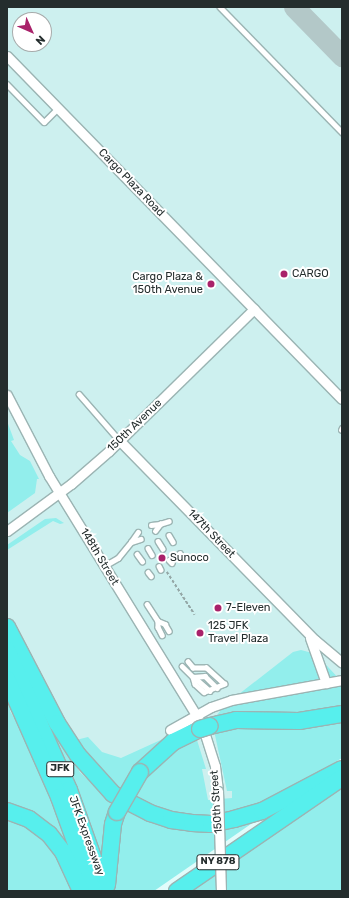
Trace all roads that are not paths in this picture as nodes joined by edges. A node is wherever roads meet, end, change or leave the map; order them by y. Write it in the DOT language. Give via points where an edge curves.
graph roads {
  1 [pos="220,7"];
  2 [pos="8,60"];
  3 [pos="7,84"];
  4 [pos="58,108"];
  5 [pos="342,132"];
  6 [pos="254,310"];
  7 [pos="79,394"];
  8 [pos="7,395"];
  9 [pos="342,399"];
  10 [pos="120,441"];
  11 [pos="60,493"];
  12 [pos="169,521"];
  13 [pos="160,524"];
  14 [pos="150,525"];
  15 [pos="7,531"];
  16 [pos="155,531"];
  17 [pos="138,532"];
  18 [pos="169,535"];
  19 [pos="141,539"];
  20 [pos="158,541"];
  21 [pos="131,542"];
  22 [pos="174,542"];
  23 [pos="148,548"];
  24 [pos="163,548"];
  25 [pos="137,554"];
  26 [pos="152,555"];
  27 [pos="142,561"];
  28 [pos="104,566"];
  29 [pos="147,604"];
  30 [pos="158,621"];
  31 [pos="7,628"];
  32 [pos="169,631"];
  33 [pos="308,633"];
  34 [pos="162,635"];
  35 [pos="7,650"];
  36 [pos="188,662"];
  37 [pos="342,663"];
  38 [pos="182,666"];
  39 [pos="193,677"];
  40 [pos="7,679"];
  41 [pos="342,680"];
  42 [pos="326,684"];
  43 [pos="217,688"];
  44 [pos="342,714"];
  45 [pos="197,717"];
  46 [pos="170,730"];
  47 [pos="342,769"];
  48 [pos="342,778"];
  49 [pos="7,811"];
  50 [pos="260,834"];
  51 [pos="81,891"];
  52 [pos="92,891"];
  53 [pos="106,891"];
  54 [pos="164,891"];
  55 [pos="177,891"];
  56 [pos="220,891"];
  1 -- 5 [label="lane"];
  2 -- 4 [label="street, Cargo Plaza Road"];
  3 -- 4 [label="lane" via="44,122"];
  4 -- 6 [label="street, Cargo Plaza Road"];
  6 -- 9 [label="street, Cargo Plaza Road"];
  6 -- 10 [label="street, 150th Avenue"];
  7 -- 10 [label="lane, 147th Street"];
  8 -- 11 [label="street, 148th Street"];
  10 -- 11 [label="street, 150th Avenue"];
  10 -- 33 [label="street, 147th Street"];
  11 -- 15 [label="street, 150th Avenue"];
  11 -- 28 [label="street, 148th Street"];
  12 -- 13 [label="lane"];
  13 -- 14 [label="lane"];
  13 -- 16 [label="lane"];
  17 -- 21 [label="lane"];
  18 -- 22 [label="lane"];
  19 -- 21 [label="lane"];
  20 -- 24 [label="lane"];
  21 -- 28 [label="lane" via="118,558"];
  23 -- 26 [label="lane"];
  25 -- 27 [label="lane"];
  28 -- 45 [label="street, 148th Street"];
  29 -- 30 [label="lane"];
  30 -- 32 [label="lane" via="165,624"];
  30 -- 34 [label="lane"];
  31 -- 47 [label="highway" via="57,724 78,755 113,794 150,813 171,820 211,824 234,819 262,811"];
  33 -- 37 [label="street"];
  33 -- 42 [label="street, 147th Street"];
  35 -- 53 [label="highway, JFK Expressway / JFK" via="69,790"];
  36 -- 43 [label="lane" via="193,668 206,668 224,684"];
  38 -- 39 [label="lane"];
  39 -- 43 [label="lane" via="205,676"];
  39 -- 43 [label="lane" via="210,691"];
  40 -- 52 [label="highway, JFK Expressway / JFK" via="56,790"];
  41 -- 42 [label="street"];
  42 -- 45 [label="street" via="231,700"];
  44 -- 53 [label="highway, bridge" via="299,721 236,720 200,729 173,742 140,772 117,812 113,824"];
  45 -- 46 [label="street"];
  45 -- 56 [label="street, 150th Street, bridge" via="211,751 218,791"];
  48 -- 50 [label="highway, NY 878"];
  49 -- 51 [label="highway" via="33,822 54,839 67,859"];
  50 -- 54 [label="highway"];
  50 -- 55 [label="highway, NY 878"];
}
